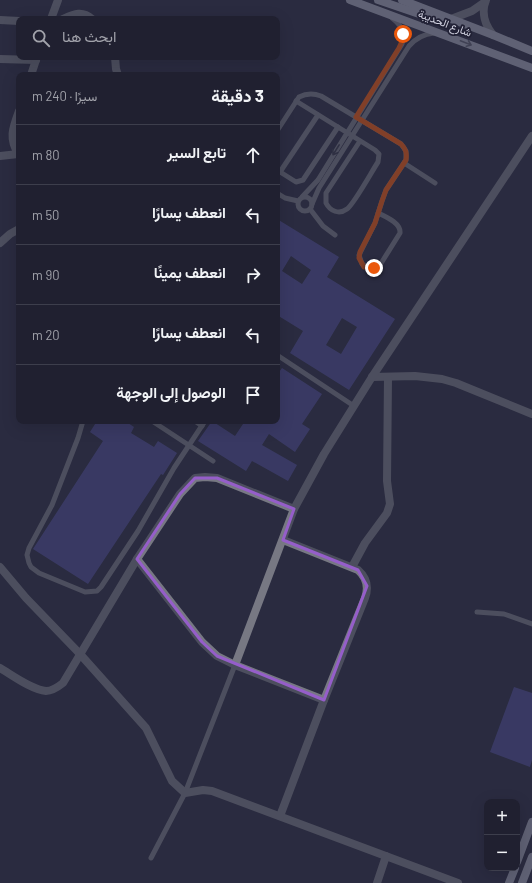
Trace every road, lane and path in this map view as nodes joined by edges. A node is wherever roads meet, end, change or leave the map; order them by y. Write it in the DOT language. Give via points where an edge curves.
graph roads {
  1 [pos="58,0"];
  2 [pos="378,0"];
  3 [pos="402,0"];
  4 [pos="353,1"];
  5 [pos="485,1"];
  6 [pos="384,12"];
  7 [pos="52,16"];
  8 [pos="70,16"];
  9 [pos="89,16"];
  10 [pos="450,19"];
  11 [pos="0,20"];
  12 [pos="16,21"];
  13 [pos="441,33"];
  14 [pos="493,35"];
  15 [pos="532,52"];
  16 [pos="0,59"];
  17 [pos="16,59"];
  18 [pos="36,60"];
  19 [pos="115,60"];
  20 [pos="532,68"];
  21 [pos="32,72"];
  22 [pos="117,72"];
  23 [pos="296,101"];
  24 [pos="318,115"];
  25 [pos="356,117"];
  26 [pos="16,118"];
  27 [pos="362,120"];
  28 [pos="280,126"];
  29 [pos="338,127"];
  30 [pos="347,133"];
  31 [pos="352,136"];
  32 [pos="532,136"];
  33 [pos="360,141"];
  34 [pos="16,151"];
  35 [pos="16,155"];
  36 [pos="0,156"];
  37 [pos="404,163"];
  38 [pos="280,170"];
  39 [pos="280,172"];
  40 [pos="435,183"];
  41 [pos="280,195"];
  42 [pos="300,199"];
  43 [pos="311,207"];
  44 [pos="378,213"];
  45 [pos="16,231"];
  46 [pos="334,235"];
  47 [pos="0,243"];
  48 [pos="280,357"];
  49 [pos="388,377"];
  50 [pos="372,378"];
  51 [pos="354,406"];
  52 [pos="532,414"];
  53 [pos="81,424"];
  54 [pos="157,424"];
  55 [pos="202,424"];
  56 [pos="189,445"];
  57 [pos="213,461"];
  58 [pos="294,509"];
  59 [pos="283,540"];
  60 [pos="137,559"];
  61 [pos="352,567"];
  62 [pos="0,568"];
  63 [pos="477,612"];
  64 [pos="532,624"];
  65 [pos="80,654"];
  66 [pos="235,665"];
  67 [pos="0,668"];
  68 [pos="324,700"];
  69 [pos="185,793"];
  70 [pos="280,816"];
  71 [pos="532,822"];
  72 [pos="520,854"];
  73 [pos="386,856"];
  74 [pos="532,857"];
  75 [pos="151,858"];
  76 [pos="514,871"];
  77 [pos="377,883"];
  78 [pos="458,883"];
  79 [pos="509,883"];
  80 [pos="522,883"];
  1 -- 7 [label="street"];
  2 -- 10 [label="main road" via="425,16"];
  3 -- 10 [label="main road, شارع الحديبة"];
  4 -- 6 [label="main road, شارع الحديبة"];
  5 -- 10 [label="street" via="472,11"];
  5 -- 14 [label="street" via="485,19"];
  6 -- 13 [label="main road, شارع الحديبة"];
  6 -- 25 [label="lane" via="400,25 403,39"];
  8 -- 9 [label="street" via="77,13"];
  10 -- 14 [label="main road, شارع الحديبة"];
  11 -- 12 [label="street"];
  13 -- 20 [label="main road, شارع الحديبة, one-way"];
  13 -- 27 [label="lane" via="423,35 409,46"];
  14 -- 15 [label="main road, شارع الحديبة"];
  16 -- 17 [label="street"];
  18 -- 21 [label="street"];
  19 -- 22 [label="street"];
  23 -- 24 [label="lane"];
  23 -- 25 [label="lane" via="305,95 316,94"];
  23 -- 28 [label="lane"];
  24 -- 29 [label="lane"];
  24 -- 38 [label="lane"];
  25 -- 27 [label="lane"];
  25 -- 30 [label="lane"];
  26 -- 34 [label="street" via="12,138"];
  27 -- 31 [label="lane"];
  27 -- 37 [label="lane" via="404,147 407,155"];
  29 -- 30 [label="lane"];
  29 -- 39 [label="lane" via="303,180 296,182"];
  30 -- 31 [label="lane"];
  30 -- 42 [label="lane, one-way" via="318,180"];
  31 -- 33 [label="lane"];
  31 -- 43 [label="lane" via="319,188"];
  32 -- 50 [label="street"];
  33 -- 33 [label="lane" via="377,152 379,159 349,208 340,212 333,211 326,203 326,193"];
  35 -- 36 [label="street"];
  37 -- 40 [label="lane"];
  37 -- 44 [label="lane" via="386,190"];
  41 -- 42 [label="lane" via="290,200"];
  42 -- 43 [label="lane" via="310,199"];
  42 -- 43 [label="lane" via="300,209 305,211"];
  43 -- 46 [label="lane" via="323,226"];
  44 -- 44 [label="lane" via="371,234 359,255 362,264 371,269 380,265 400,233 398,225"];
  45 -- 47 [label="street"];
  48 -- 51 [label="lane"];
  49 -- 50 [label="street"];
  49 -- 52 [label="street" via="415,376 456,383"];
  49 -- 61 [label="street" via="387,481 390,504 387,514 365,543"];
  50 -- 51 [label="street"];
  51 -- 58 [label="street"];
  53 -- 56 [label="lane" via="52,505 27,555 35,570 85,592 96,591 105,583"];
  54 -- 56 [label="lane"];
  55 -- 56 [label="lane"];
  56 -- 57 [label="lane"];
  58 -- 59 [label="street"];
  58 -- 60 [label="street" via="217,478 195,478 180,494"];
  59 -- 61 [label="street"];
  59 -- 66 [label="street"];
  60 -- 65 [label="street"];
  60 -- 66 [label="street" via="202,642 217,656"];
  61 -- 68 [label="street" via="362,574 367,592"];
  62 -- 65 [label="street"];
  63 -- 64 [label="lane" via="504,614"];
  65 -- 67 [label="street" via="63,683 47,691 37,689"];
  65 -- 69 [label="street" via="146,728 172,781"];
  66 -- 68 [label="street"];
  66 -- 69 [label="lane"];
  68 -- 70 [label="street"];
  69 -- 70 [label="street" via="212,791"];
  69 -- 75 [label="lane"];
  70 -- 73 [label="street"];
  71 -- 72 [label="main road"];
  73 -- 77 [label="street"];
  73 -- 78 [label="street"];
  74 -- 80 [label="main road"];
  76 -- 79 [label="main road"];
}
